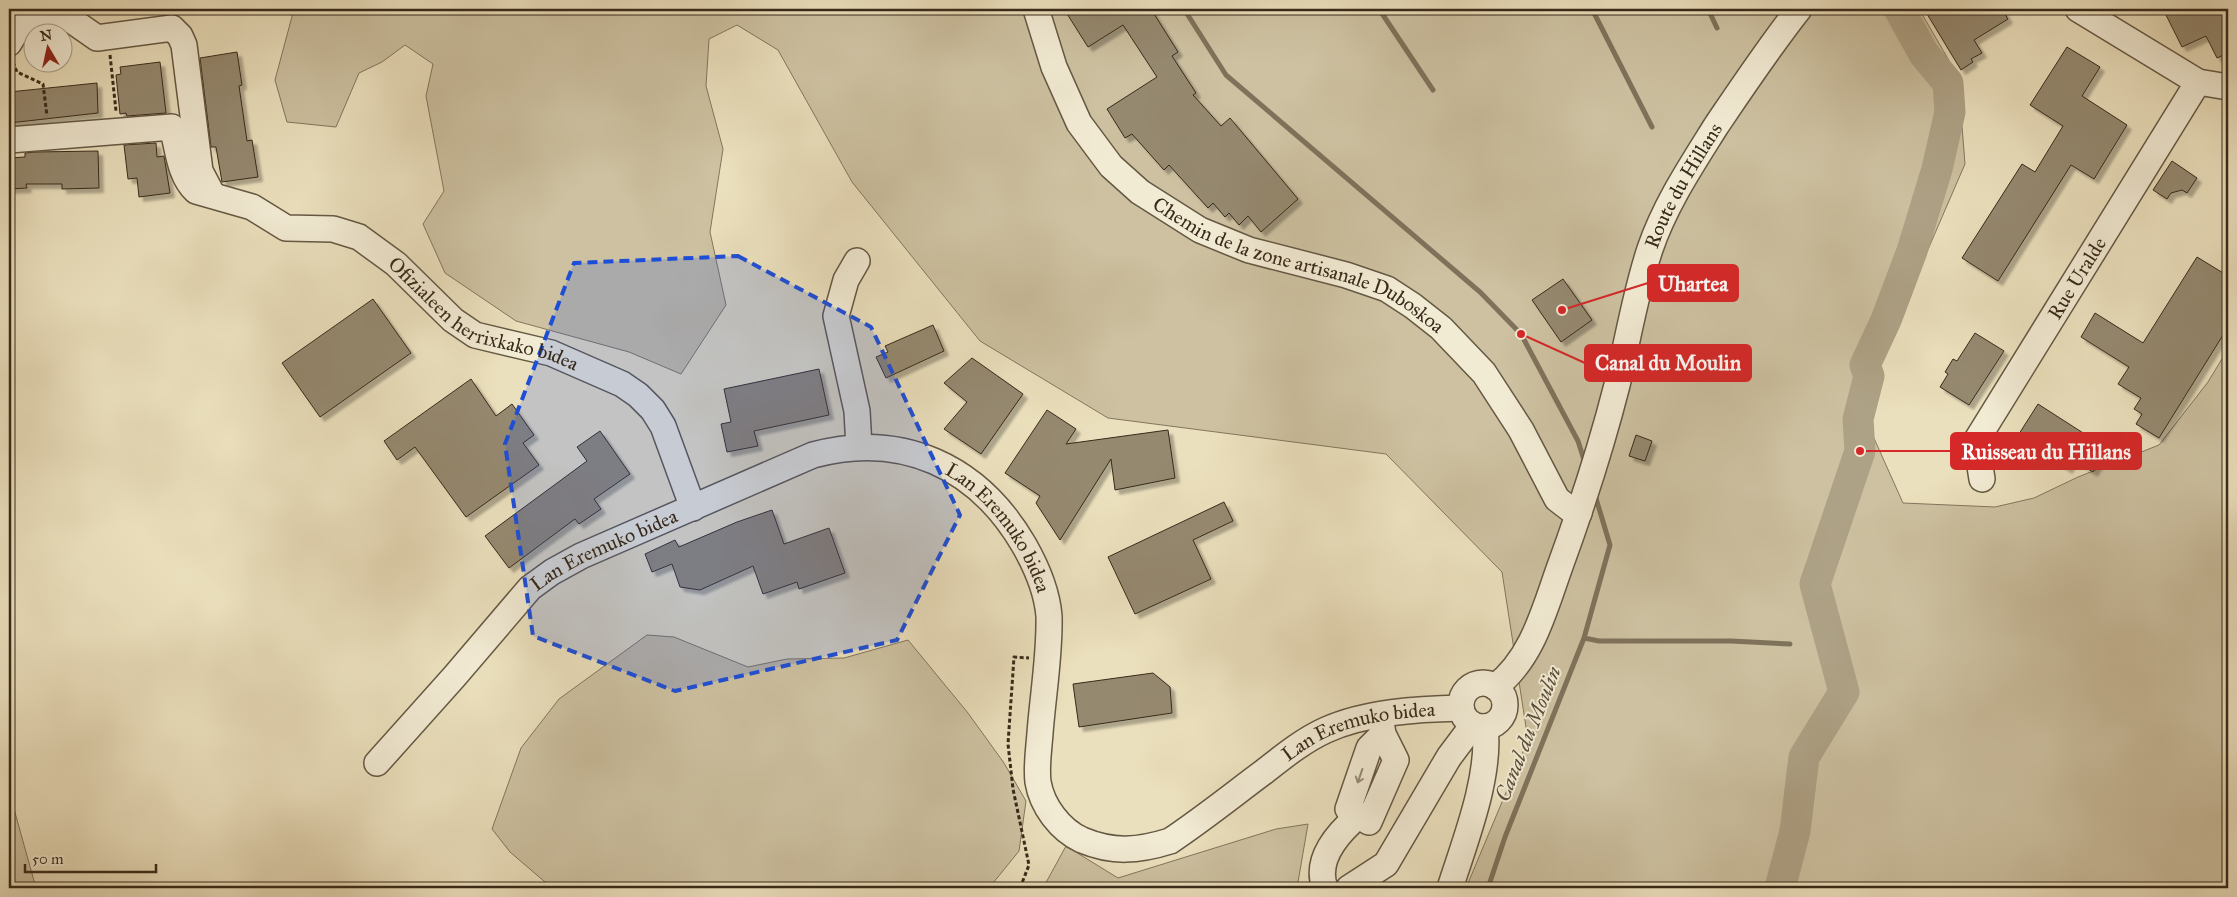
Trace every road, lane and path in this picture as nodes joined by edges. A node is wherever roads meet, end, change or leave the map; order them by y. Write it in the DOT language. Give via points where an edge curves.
graph roads {
  1 [pos="1036,9"];
  2 [pos="1799,9"];
  3 [pos="2078,9"];
  4 [pos="172,28"];
  5 [pos="108,37"];
  6 [pos="10,50"];
  7 [pos="2198,82"];
  8 [pos="2228,86"];
  9 [pos="172,127"];
  10 [pos="118,130"];
  11 [pos="49,136"];
  12 [pos="9,140"];
  13 [pos="214,197"];
  14 [pos="857,261"];
  15 [pos="859,447"];
  16 [pos="1982,479"];
  17 [pos="693,508"];
  18 [pos="1579,513"];
  19 [pos="1495,687"];
  20 [pos="1473,720"];
  21 [pos="1381,725"];
  22 [pos="377,762"];
  23 [pos="1325,888"];
  24 [pos="1349,888"];
  25 [pos="1450,888"];
  1 -- 18 [label="street, Chemin de la zone artisanale Duboskoa" via="1054,67 1079,123 1111,166 1140,192 1200,230 1250,250 1387,289 1413,306 1442,328 1484,373 1521,430 1557,499"];
  2 -- 18 [label="street, Route du Hillans" via="1765,51 1677,187 1650,248 1607,423"];
  3 -- 7 [label="street"];
  4 -- 5 [label="street"];
  4 -- 9 [label="street, Ofizialeen herrixkako bidea" via="178,118"];
  4 -- 13 [label="street" via="184,45 200,171"];
  5 -- 6 [label="street" via="97,38 64,16 43,17 18,28"];
  5 -- 10 [label="path"];
  6 -- 11 [label="path" via="17,72 43,84"];
  7 -- 8 [label="street"];
  7 -- 16 [label="street, Rue Uralde" via="1976,441"];
  9 -- 10 [label="street"];
  9 -- 13 [label="street, Ofizialeen herrixkako bidea" via="180,163 190,185 196,191"];
  10 -- 11 [label="street"];
  11 -- 12 [label="street"];
  13 -- 17 [label="street, Ofizialeen herrixkako bidea" via="252,207 286,228 333,229 359,237 396,264 453,320 475,335 551,354 622,384 653,410 663,426"];
  14 -- 15 [label="street" via="846,280 836,316 857,412"];
  15 -- 17 [label="street, Lan Eremuko bidea" via="813,455"];
  15 -- 21 [label="street, Lan Eremuko bidea" via="913,454 952,470 989,498 1013,526 1030,555 1042,582 1049,615 1038,781 1043,799 1054,817 1072,836 1118,850 1145,848 1170,841 1325,730 1350,722"];
  17 -- 22 [label="street, Lan Eremuko bidea" via="581,556 530,588"];
  18 -- 19 [label="street, Route du Hillans" via="1538,628 1520,662"];
  19 -- 20 [label="street" via="1473,685 1466,690 1462,696"];
  19 -- 20 [label="street" via="1504,699 1503,714 1492,725"];
  20 -- 21 [label="street, Lan Eremuko bidea" via="1424,710"];
  20 -- 24 [label="street" via="1386,864"];
  20 -- 25 [label="street" via="1486,757"];
  21 -- 23 [label="street" via="1369,748 1348,809 1359,815 1343,828 1323,860 1321,874"];
}
